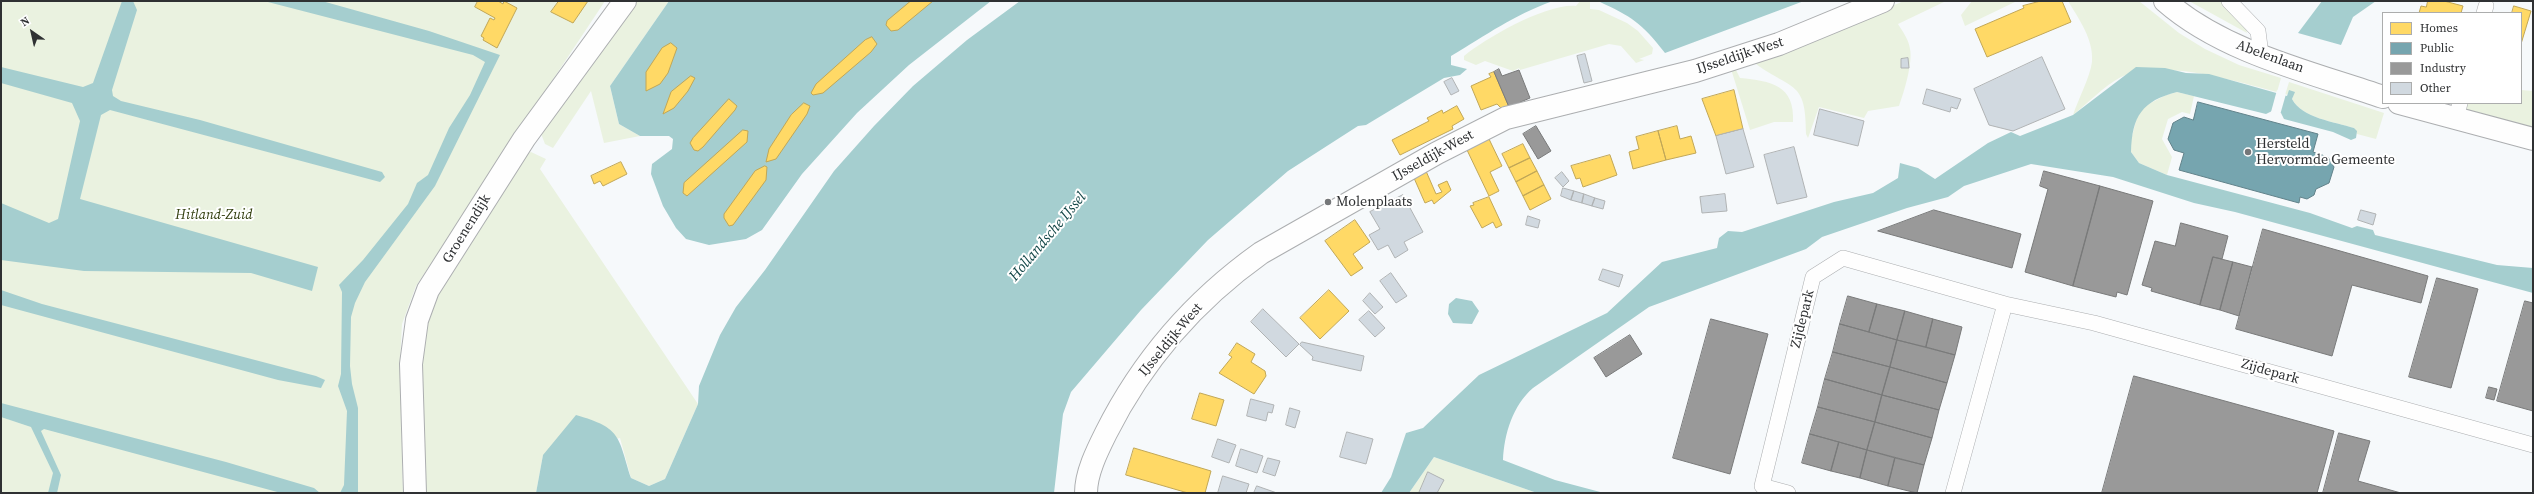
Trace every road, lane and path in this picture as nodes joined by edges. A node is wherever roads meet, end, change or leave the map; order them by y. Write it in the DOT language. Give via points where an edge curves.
graph roads {
  1 [pos="625,1"];
  2 [pos="1883,1"];
  3 [pos="2165,1"];
  4 [pos="2229,1"];
  5 [pos="2261,55"];
  6 [pos="2382,97"];
  7 [pos="2406,104"];
  8 [pos="2458,111"];
  9 [pos="2533,139"];
  10 [pos="2005,304"];
  11 [pos="2533,445"];
  12 [pos="415,493"];
  13 [pos="1086,493"];
  14 [pos="1788,493"];
  15 [pos="1953,493"];
  1 -- 12 [label="street, Groenendijk" via="524,139 428,290 412,343"];
  2 -- 13 [label="street, IJsseldijk-West" via="1779,44 1695,70 1506,118 1437,153 1261,253 1236,271 1204,300 1174,330 1151,360 1117,412 1097,451"];
  3 -- 5 [label="street, Abelenlaan" via="2180,14 2226,42"];
  4 -- 5 [label="street" via="2258,31"];
  5 -- 6 [label="street, Abelenlaan"];
  7 -- 8 [label="street"];
  8 -- 9 [label="street"];
  10 -- 11 [label="street, Zijdepark" via="2094,323"];
  10 -- 14 [label="street, Zijdepark" via="1843,258 1813,277 1762,486"];
  10 -- 15 [label="street"];
}
